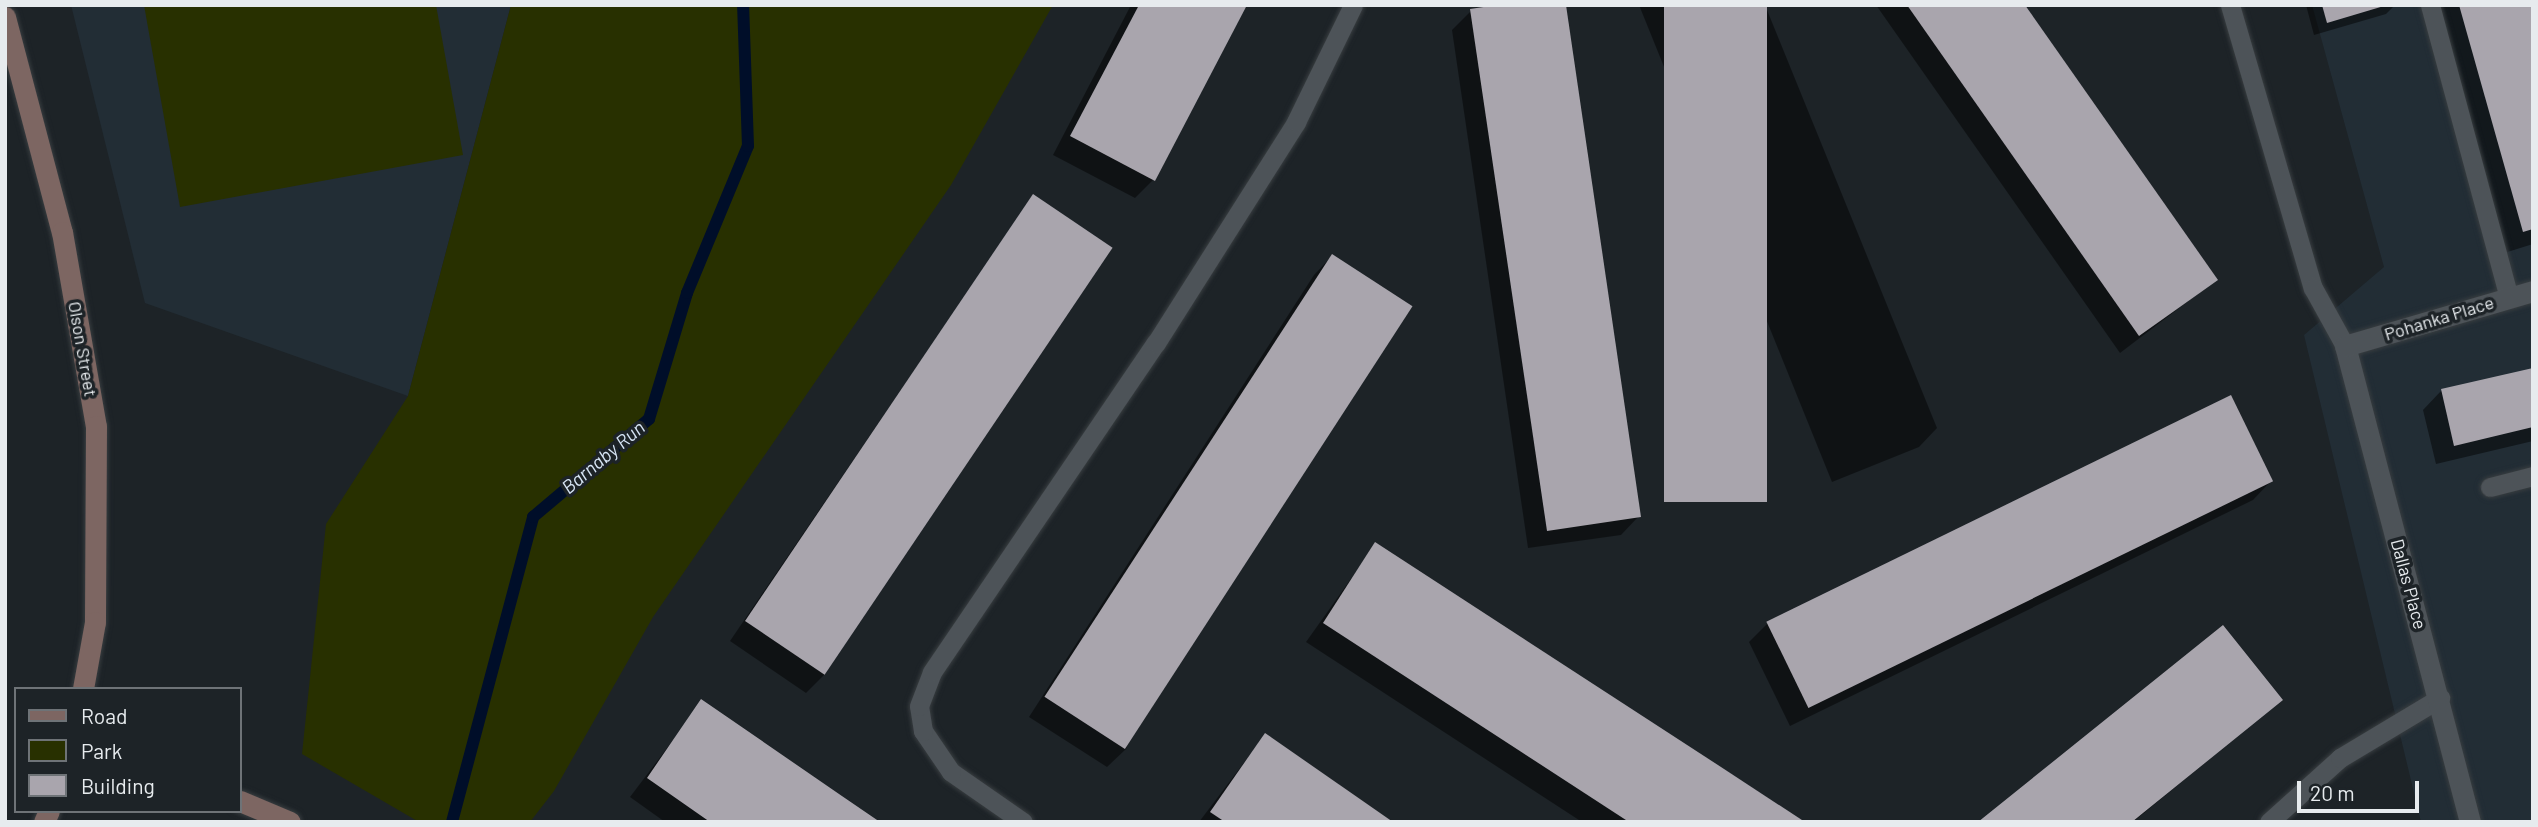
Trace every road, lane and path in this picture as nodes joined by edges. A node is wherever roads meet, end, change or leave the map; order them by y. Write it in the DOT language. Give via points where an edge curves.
graph roads {
  1 [pos="1353,5"];
  2 [pos="2230,5"];
  3 [pos="2430,5"];
  4 [pos="5,17"];
  5 [pos="2533,291"];
  6 [pos="2510,297"];
  7 [pos="2345,346"];
  8 [pos="2533,476"];
  9 [pos="2490,487"];
  10 [pos="83,687"];
  11 [pos="2440,698"];
  12 [pos="242,802"];
  13 [pos="290,822"];
  14 [pos="1023,822"];
  15 [pos="2269,822"];
  16 [pos="2470,822"];
  1 -- 14 [label="lane" via="1296,122 1156,343 932,672 919,706 928,740 951,772"];
  2 -- 7 [label="lane" via="2313,288"];
  3 -- 6 [label="lane"];
  4 -- 10 [label="street, Olson Street" via="62,232 96,426 95,622"];
  5 -- 6 [label="street, Pohanka Place"];
  6 -- 7 [label="street, Pohanka Place"];
  7 -- 11 [label="street, Dallas Place"];
  8 -- 9 [label="lane"];
  11 -- 15 [label="lane" via="2340,758"];
  11 -- 16 [label="street, Dallas Place"];
  12 -- 13 [label="street"];
}
